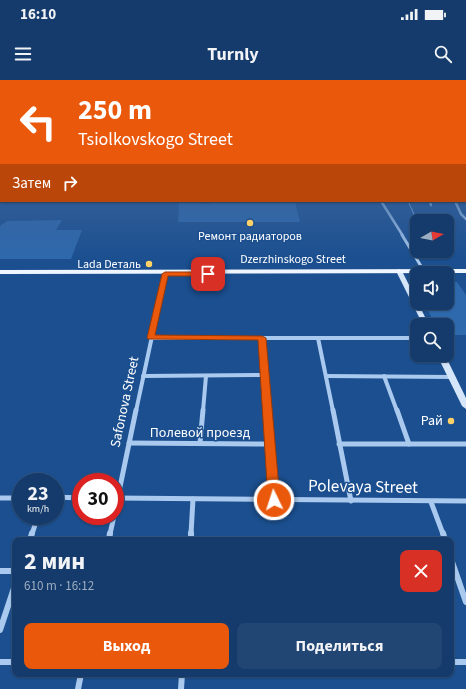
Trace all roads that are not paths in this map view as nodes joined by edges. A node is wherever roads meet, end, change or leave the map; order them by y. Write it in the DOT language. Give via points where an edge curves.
graph roads {
  1 [pos="382,202"];
  2 [pos="456,202"];
  3 [pos="466,219"];
  4 [pos="417,266"];
  5 [pos="0,273"];
  6 [pos="400,273"];
  7 [pos="410,273"];
  8 [pos="454,273"];
  9 [pos="466,273"];
  10 [pos="165,274"];
  11 [pos="454,274"];
  12 [pos="422,318"];
  13 [pos="151,338"];
  14 [pos="262,338"];
  15 [pos="318,338"];
  16 [pos="410,338"];
  17 [pos="444,362"];
  18 [pos="265,375"];
  19 [pos="143,376"];
  20 [pos="206,376"];
  21 [pos="326,376"];
  22 [pos="384,376"];
  23 [pos="452,377"];
  24 [pos="466,406"];
  25 [pos="129,443"];
  26 [pos="200,443"];
  27 [pos="270,444"];
  28 [pos="339,444"];
  29 [pos="409,444"];
  30 [pos="466,444"];
  31 [pos="122,473"];
  32 [pos="0,498"];
  33 [pos="12,498"];
  34 [pos="124,498"];
  35 [pos="193,499"];
  36 [pos="274,500"];
  37 [pos="350,501"];
  38 [pos="431,502"];
  39 [pos="466,502"];
  40 [pos="35,525"];
  41 [pos="112,525"];
  42 [pos="31,537"];
  43 [pos="110,537"];
  44 [pos="190,537"];
  45 [pos="444,537"];
  46 [pos="0,571"];
  47 [pos="12,571"];
  48 [pos="454,574"];
  49 [pos="12,594"];
  50 [pos="466,602"];
  51 [pos="0,630"];
  52 [pos="0,662"];
  53 [pos="12,662"];
  54 [pos="454,662"];
  55 [pos="466,662"];
  56 [pos="80,677"];
  57 [pos="182,677"];
  58 [pos="78,689"];
  59 [pos="180,689"];
  1 -- 4 [label="street"];
  2 -- 3 [label="street"];
  5 -- 6 [label="main road, Dzerzhinskogo Street"];
  5 -- 10 [label="main road, Dzerzhinskogo Street"];
  6 -- 7 [label="main road, Dzerzhinskogo Street"];
  6 -- 10 [label="main road, Dzerzhinskogo Street"];
  6 -- 12 [label="street"];
  8 -- 9 [label="main road, Dzerzhinskogo Street"];
  9 -- 11 [label="main road, Dzerzhinskogo Street"];
  10 -- 13 [label="street, Safonova Street"];
  13 -- 14 [label="street"];
  13 -- 19 [label="street, Safonova Street"];
  14 -- 15 [label="street"];
  14 -- 18 [label="street"];
  15 -- 16 [label="street"];
  15 -- 21 [label="street"];
  17 -- 23 [label="street"];
  18 -- 20 [label="street"];
  18 -- 27 [label="street"];
  19 -- 20 [label="street"];
  19 -- 25 [label="street, Safonova Street"];
  20 -- 26 [label="street"];
  21 -- 22 [label="street"];
  21 -- 28 [label="street"];
  22 -- 23 [label="street"];
  22 -- 29 [label="street"];
  23 -- 24 [label="street"];
  25 -- 26 [label="street, Полевой проезд"];
  25 -- 31 [label="street, Safonova Street"];
  26 -- 27 [label="street, Полевой проезд"];
  27 -- 36 [label="street"];
  28 -- 29 [label="street"];
  28 -- 37 [label="street"];
  29 -- 30 [label="street"];
  32 -- 33 [label="street"];
  34 -- 35 [label="street, Polevaya Street"];
  35 -- 36 [label="street, Polevaya Street"];
  35 -- 44 [label="street"];
  36 -- 37 [label="street, Polevaya Street"];
  37 -- 38 [label="street, Polevaya Street"];
  38 -- 39 [label="street, Polevaya Street"];
  38 -- 45 [label="street"];
  40 -- 42 [label="street"];
  41 -- 43 [label="street"];
  46 -- 47 [label="street"];
  48 -- 50 [label="street"];
  49 -- 51 [label="street"];
  52 -- 53 [label="street"];
  54 -- 55 [label="street"];
  56 -- 58 [label="street"];
  57 -- 59 [label="street"];
}
